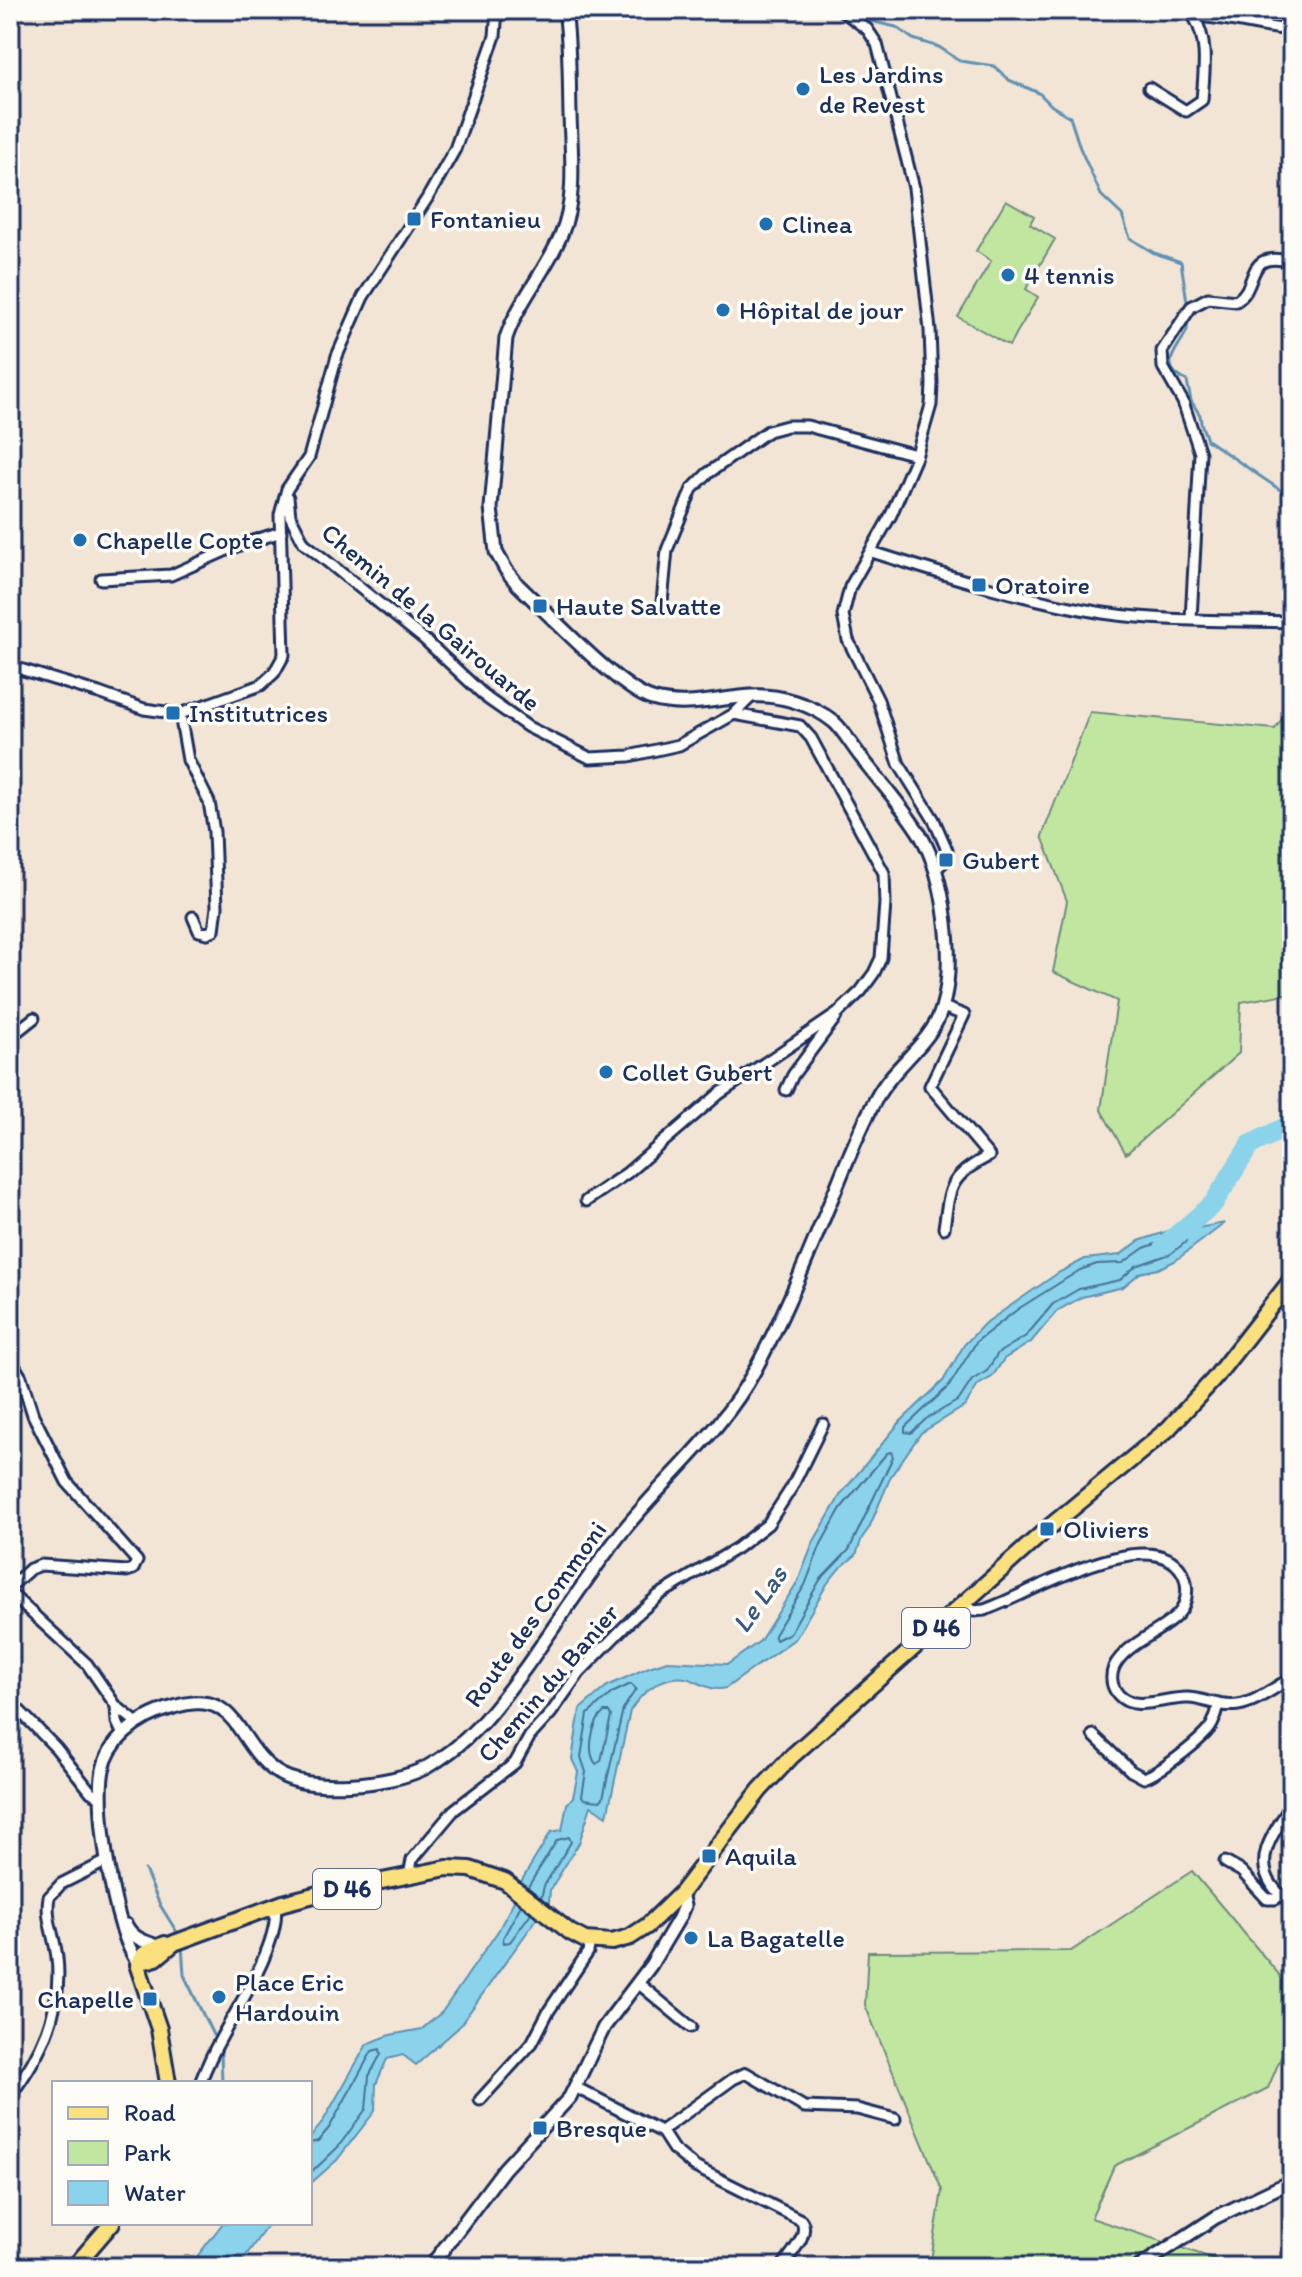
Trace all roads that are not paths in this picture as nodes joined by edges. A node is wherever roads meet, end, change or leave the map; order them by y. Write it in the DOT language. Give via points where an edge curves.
graph roads {
  1 [pos="497,10"];
  2 [pos="565,10"];
  3 [pos="841,10"];
  4 [pos="1178,10"];
  5 [pos="1194,17"];
  6 [pos="1292,30"];
  7 [pos="1149,88"];
  8 [pos="1292,262"];
  9 [pos="916,455"];
  10 [pos="287,489"];
  11 [pos="281,532"];
  12 [pos="872,552"];
  13 [pos="101,579"];
  14 [pos="662,602"];
  15 [pos="1191,619"];
  16 [pos="1292,622"];
  17 [pos="10,666"];
  18 [pos="752,696"];
  19 [pos="180,714"];
  20 [pos="734,714"];
  21 [pos="937,868"];
  22 [pos="193,917"];
  23 [pos="943,1007"];
  24 [pos="837,1014"];
  25 [pos="34,1018"];
  26 [pos="10,1037"];
  27 [pos="786,1090"];
  28 [pos="586,1201"];
  29 [pos="944,1228"];
  30 [pos="1292,1279"];
  31 [pos="10,1359"];
  32 [pos="823,1424"];
  33 [pos="10,1587"];
  34 [pos="10,1593"];
  35 [pos="964,1603"];
  36 [pos="1292,1678"];
  37 [pos="10,1701"];
  38 [pos="1219,1704"];
  39 [pos="116,1706"];
  40 [pos="137,1723"];
  41 [pos="123,1735"];
  42 [pos="1093,1735"];
  43 [pos="101,1797"];
  44 [pos="1292,1804"];
  45 [pos="107,1861"];
  46 [pos="1225,1862"];
  47 [pos="409,1876"];
  48 [pos="681,1893"];
  49 [pos="1281,1895"];
  50 [pos="1292,1900"];
  51 [pos="117,1902"];
  52 [pos="275,1906"];
  53 [pos="129,1932"];
  54 [pos="590,1941"];
  55 [pos="147,1958"];
  56 [pos="638,1983"];
  57 [pos="691,2027"];
  58 [pos="168,2081"];
  59 [pos="201,2081"];
  60 [pos="575,2087"];
  61 [pos="10,2096"];
  62 [pos="480,2100"];
  63 [pos="895,2119"];
  64 [pos="661,2131"];
  65 [pos="1292,2181"];
  66 [pos="110,2225"];
  67 [pos="74,2267"];
  68 [pos="430,2267"];
  69 [pos="782,2267"];
  70 [pos="1139,2267"];
  1 -- 10 [label="street" via="495,36 455,149 363,297 337,356 309,457"];
  2 -- 18 [label="street" via="569,209 561,236 506,338 491,508 496,552 518,585 645,697 702,704"];
  3 -- 9 [label="street" via="867,29 877,44 914,188 932,384"];
  4 -- 5 [label="street"];
  5 -- 6 [label="street"];
  5 -- 7 [label="street" via="1205,62 1202,100 1186,111"];
  8 -- 15 [label="street" via="1274,260 1255,267 1236,301 1208,298 1191,307 1165,345 1162,360 1200,453"];
  9 -- 12 [label="street"];
  9 -- 14 [label="street" via="807,426 768,431 692,489 667,550"];
  10 -- 11 [label="street"];
  10 -- 20 [label="street, Chemin de la Gairouarde" via="290,516 304,543 425,640 488,699 552,740 590,758 629,756 679,745"];
  11 -- 13 [label="street" via="171,575"];
  11 -- 19 [label="street" via="284,655 261,685"];
  12 -- 15 [label="street" via="1040,601 1111,614"];
  12 -- 21 [label="street" via="850,587 844,630 878,700 899,764 947,850"];
  15 -- 16 [label="street"];
  17 -- 19 [label="street" via="144,709"];
  18 -- 20 [label="street, Chemin de la Gairouarde"];
  18 -- 21 [label="street" via="809,707 834,723 912,823"];
  19 -- 22 [label="street" via="188,760 209,802 214,832 214,930 199,931"];
  20 -- 24 [label="street" via="800,726 884,873 881,958 861,991"];
  21 -- 23 [label="street" via="946,931"];
  23 -- 29 [label="street" via="964,1015 930,1086 989,1156 969,1166 950,1187"];
  23 -- 40 [label="street, Route des Commoni" via="935,1026 880,1090 758,1364 730,1409 625,1529 486,1719 447,1754 392,1779 303,1783 270,1767 217,1705 188,1703"];
  24 -- 27 [label="street"];
  24 -- 28 [label="street" via="719,1094"];
  25 -- 26 [label="street"];
  30 -- 35 [label="main road, D 46" via="1168,1429"];
  31 -- 33 [label="street" via="67,1482 137,1561 127,1571 41,1565"];
  32 -- 47 [label="street, Chemin du Banier" via="768,1524 634,1617 580,1672 515,1763 454,1810 412,1860"];
  34 -- 39 [label="street" via="82,1659"];
  35 -- 38 [label="street" via="974,1611 984,1610 1099,1560 1163,1557 1184,1577 1183,1606 1122,1656 1112,1672 1112,1685 1131,1703 1180,1698"];
  35 -- 48 [label="main road, D 46" via="782,1766"];
  36 -- 38 [label="street" via="1248,1702"];
  37 -- 43 [label="street"];
  38 -- 42 [label="street" via="1209,1729 1146,1777 1134,1773"];
  39 -- 40 [label="street"];
  39 -- 41 [label="street"];
  40 -- 41 [label="street, Route des Commoni"];
  41 -- 43 [label="street, Route des Commoni" via="107,1757"];
  43 -- 45 [label="street, Route des Commoni"];
  44 -- 49 [label="street" via="1264,1857 1267,1877"];
  45 -- 51 [label="street, Route des Commoni"];
  45 -- 61 [label="street" via="61,1884 49,1897 57,1958 53,2018 36,2060"];
  46 -- 49 [label="street" via="1267,1899"];
  47 -- 52 [label="main road, D 46"];
  47 -- 54 [label="main road, D 46" via="442,1868 491,1874"];
  48 -- 54 [label="main road, D 46" via="633,1936"];
  48 -- 56 [label="street" via="684,1906 679,1918"];
  49 -- 50 [label="street"];
  51 -- 53 [label="street, Route des Commoni"];
  51 -- 55 [label="street, Route des Commoni" via="133,1959"];
  52 -- 55 [label="main road, D 46"];
  52 -- 59 [label="street" via="271,1939"];
  53 -- 55 [label="street, Route des Commoni"];
  53 -- 55 [label="street" via="143,1942"];
  54 -- 62 [label="street" via="532,2043"];
  55 -- 58 [label="main road" via="138,1972 149,1992"];
  56 -- 57 [label="street"];
  56 -- 60 [label="street" via="604,2027"];
  60 -- 64 [label="street"];
  60 -- 68 [label="street"];
  63 -- 64 [label="street" via="857,2109 804,2107 746,2073"];
  64 -- 69 [label="street" via="695,2167 803,2222 804,2232"];
  65 -- 70 [label="street" via="1216,2217"];
  66 -- 67 [label="main road"];
}
